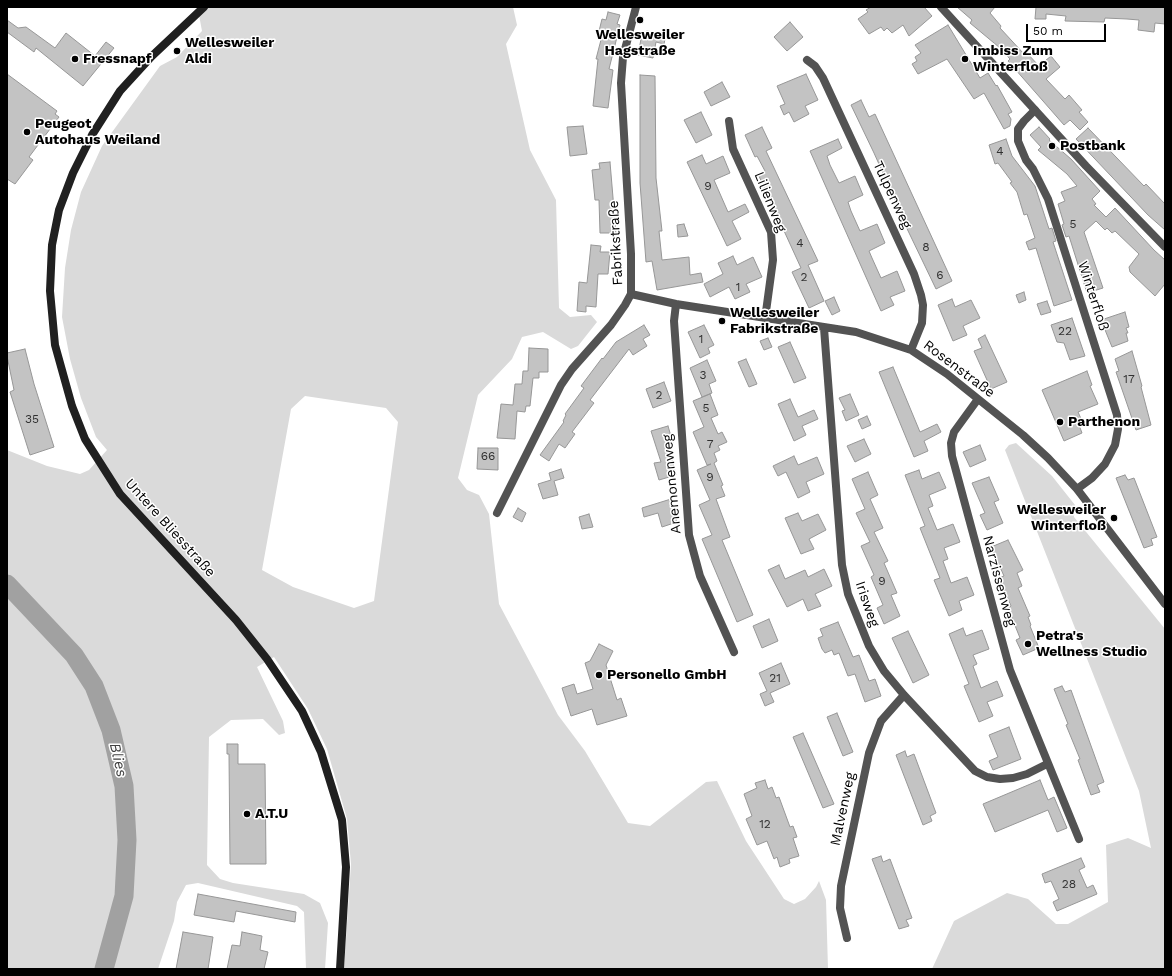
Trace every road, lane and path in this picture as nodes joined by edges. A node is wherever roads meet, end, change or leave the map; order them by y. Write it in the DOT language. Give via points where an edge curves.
graph roads {
  1 [pos="204,7"];
  2 [pos="636,7"];
  3 [pos="941,7"];
  4 [pos="807,60"];
  5 [pos="1035,110"];
  6 [pos="729,121"];
  7 [pos="1165,247"];
  8 [pos="631,294"];
  9 [pos="676,304"];
  10 [pos="765,319"];
  11 [pos="824,328"];
  12 [pos="911,350"];
  13 [pos="978,399"];
  14 [pos="1078,489"];
  15 [pos="497,513"];
  16 [pos="1165,604"];
  17 [pos="734,652"];
  18 [pos="904,695"];
  19 [pos="1047,764"];
  20 [pos="1079,839"];
  21 [pos="847,938"];
  22 [pos="340,969"];
  1 -- 22 [label="main road, Untere Bliesstraße" via="152,56 120,92 92,135 73,173 59,210 52,245 50,291 55,346 72,406 85,439 120,494 236,620 267,659 302,712 321,752 342,820 346,867"];
  2 -- 8 [label="street, Fabrikstraße" via="623,57 621,83"];
  3 -- 5 [label="street"];
  4 -- 12 [label="street, Tulpenweg" via="824,78 914,274 923,306 922,323"];
  5 -- 7 [label="street" via="1136,220"];
  5 -- 14 [label="street, Winterfloß" via="1018,129 1018,141 1048,199 1117,415 1115,445 1105,464"];
  6 -- 10 [label="street, Lilienweg" via="733,149 771,232 773,260"];
  8 -- 9 [label="street, Rosenstraße"];
  8 -- 15 [label="street, Fabrikstraße" via="611,325 572,368 561,385"];
  9 -- 10 [label="street, Rosenstraße"];
  9 -- 17 [label="street, Anemonenweg" via="674,329 689,535 700,576"];
  10 -- 11 [label="street, Rosenstraße"];
  11 -- 12 [label="street, Rosenstraße" via="856,332"];
  11 -- 18 [label="street, Irisweg" via="838,525 848,594 869,646 884,671"];
  12 -- 13 [label="street, Rosenstraße"];
  13 -- 14 [label="street, Rosenstraße" via="1023,435"];
  13 -- 19 [label="street, Narzissenweg" via="954,432 951,443 952,456 1010,670"];
  14 -- 16 [label="street, Rosenstraße"];
  18 -- 19 [label="street, Irisweg" via="975,771 987,777 1013,778"];
  18 -- 21 [label="street, Malvenweg" via="881,721 869,753 841,886 840,908"];
  19 -- 20 [label="street, Narzissenweg"];
}
